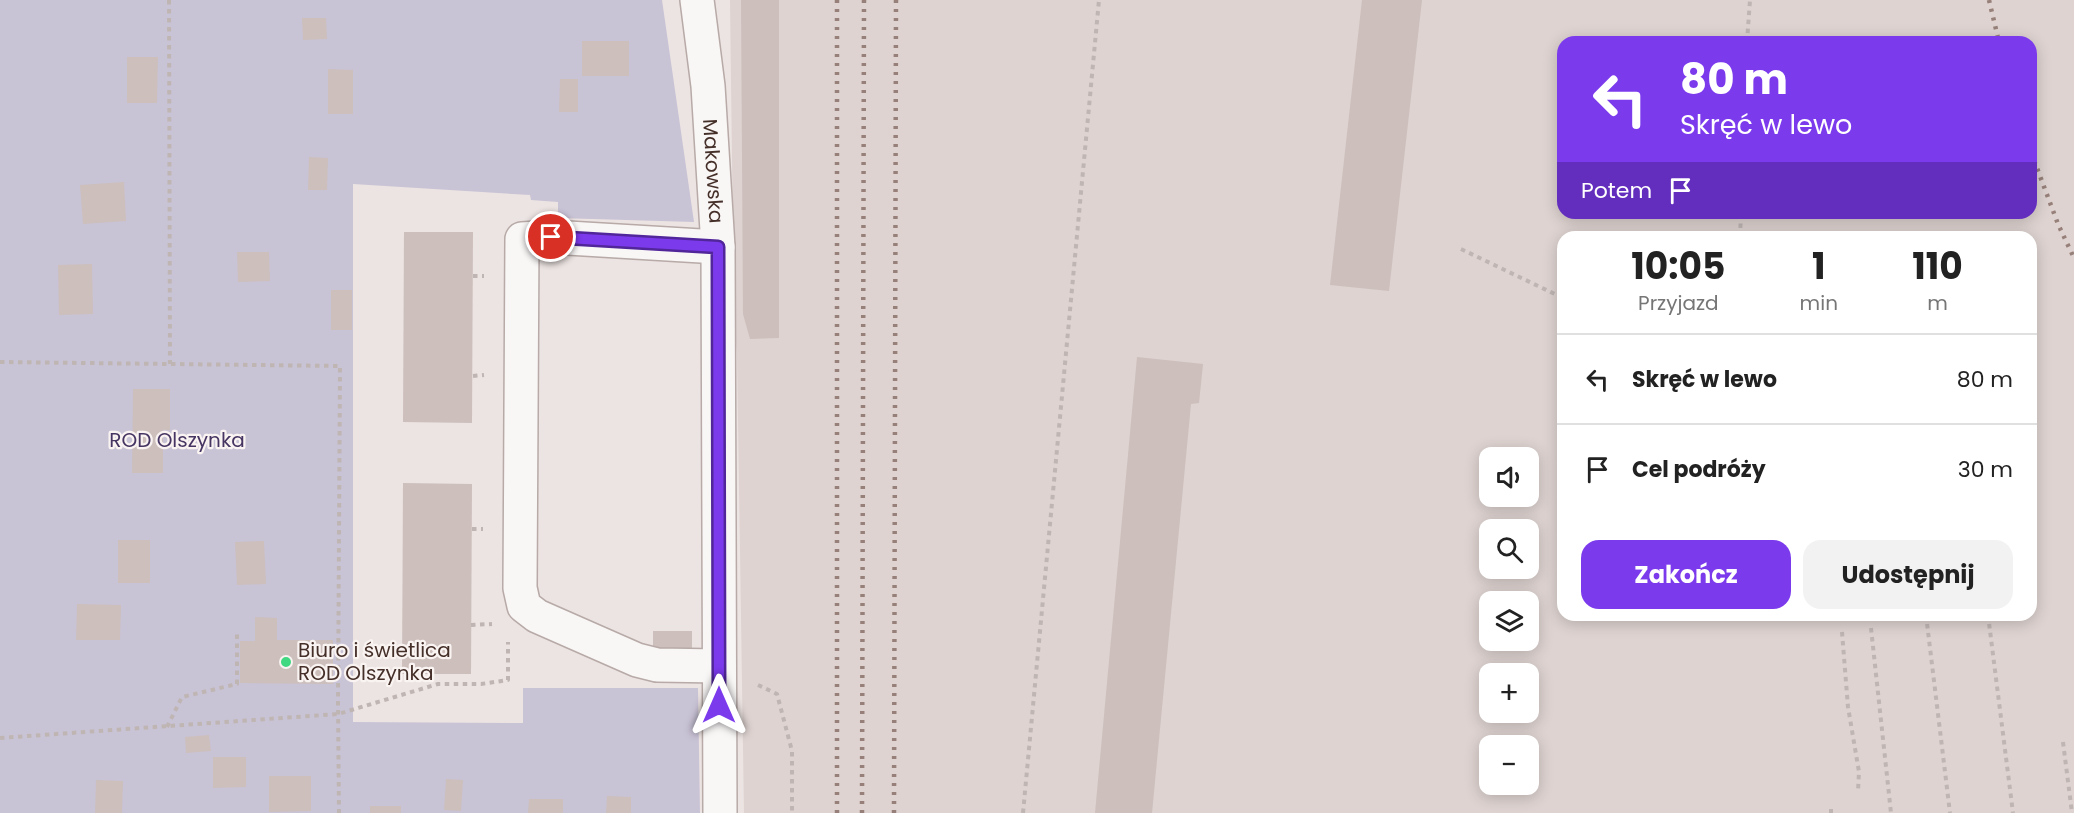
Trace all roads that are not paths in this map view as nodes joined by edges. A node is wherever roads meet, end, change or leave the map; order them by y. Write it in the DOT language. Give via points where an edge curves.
graph roads {
  1 [pos="697,0"];
  2 [pos="718,247"];
  3 [pos="719,666"];
  4 [pos="720,813"];
  1 -- 2 [label="street, Makowska" via="708,86"];
  2 -- 3 [label="street, Makowska"];
  2 -- 3 [label="street" via="551,237 522,239 520,588 524,606 537,616 637,660 657,665"];
  3 -- 4 [label="street, Makowska"];
}
